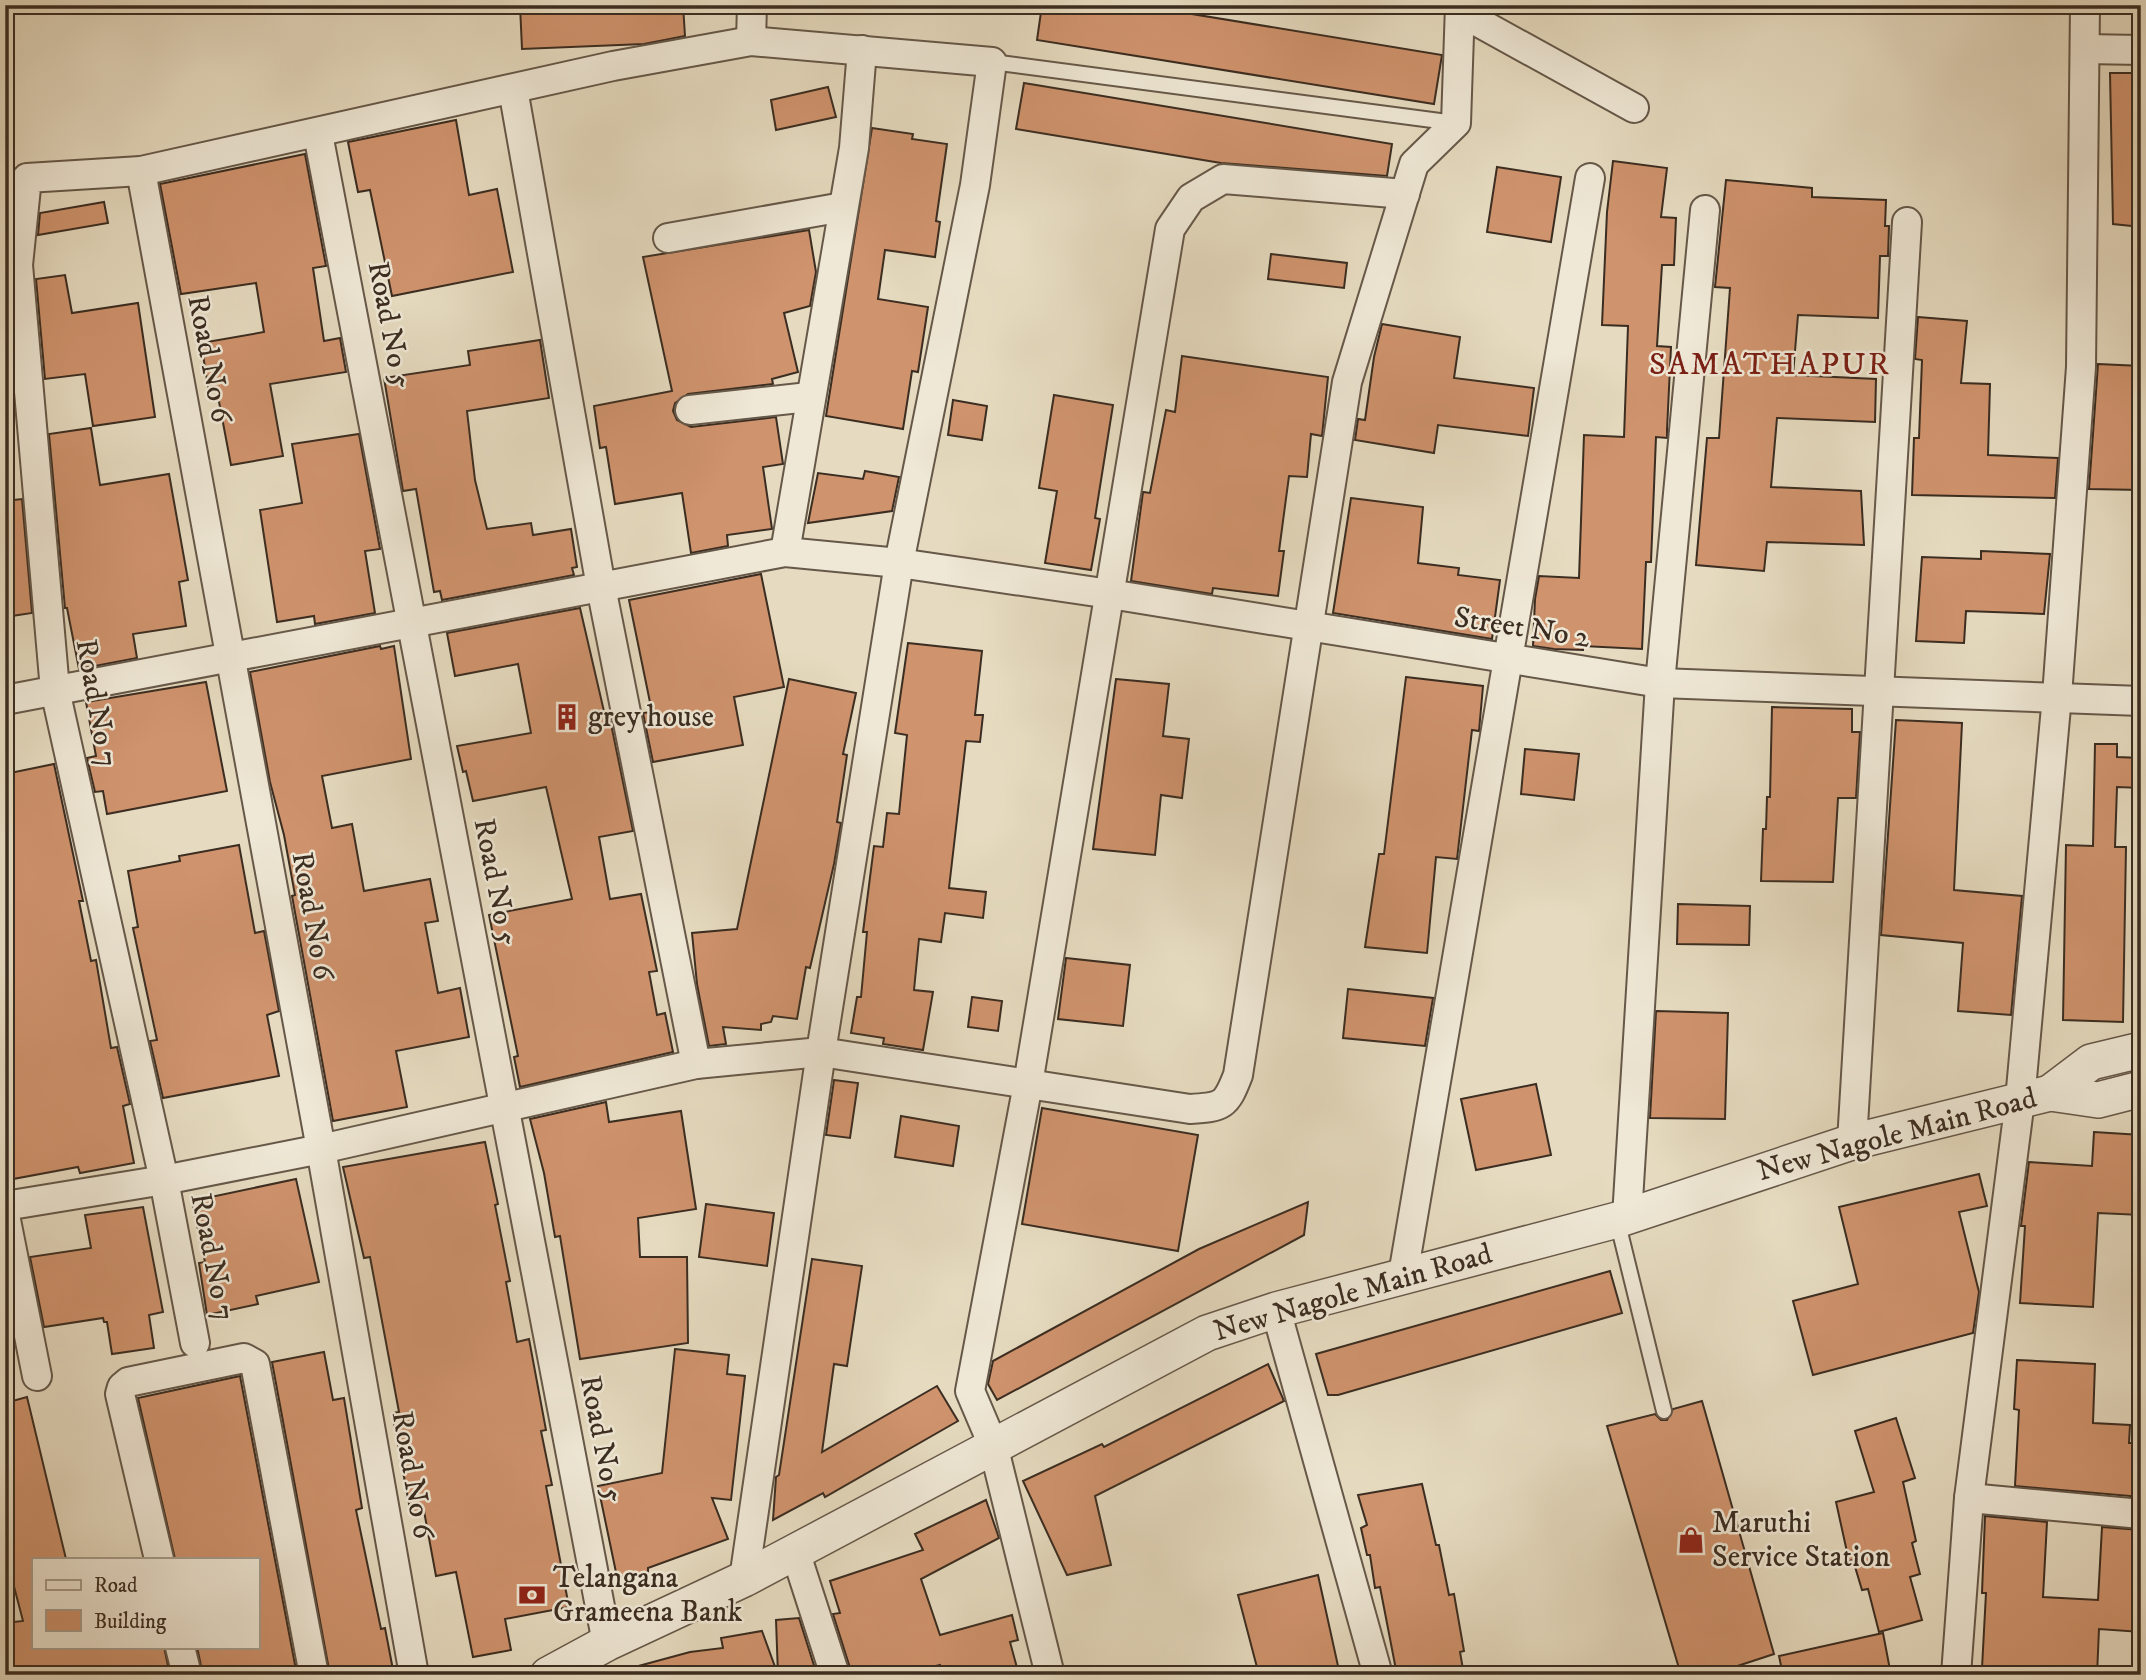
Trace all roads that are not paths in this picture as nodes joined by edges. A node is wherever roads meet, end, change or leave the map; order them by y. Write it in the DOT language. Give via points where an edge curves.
graph roads {
  1 [pos="752,5"];
  2 [pos="2085,5"];
  3 [pos="1460,8"];
  4 [pos="751,41"];
  5 [pos="2085,49"];
  6 [pos="862,50"];
  7 [pos="2141,50"];
  8 [pos="992,62"];
  9 [pos="513,89"];
  10 [pos="1634,108"];
  11 [pos="1456,123"];
  12 [pos="318,134"];
  13 [pos="141,171"];
  14 [pos="1590,178"];
  15 [pos="1405,194"];
  16 [pos="843,207"];
  17 [pos="1705,210"];
  18 [pos="1907,222"];
  19 [pos="668,237"];
  20 [pos="12,265"];
  21 [pos="809,397"];
  22 [pos="690,410"];
  23 [pos="785,552"];
  24 [pos="899,564"];
  25 [pos="601,587"];
  26 [pos="1110,594"];
  27 [pos="411,622"];
  28 [pos="1310,627"];
  29 [pos="231,657"];
  30 [pos="1507,661"];
  31 [pos="1660,683"];
  32 [pos="55,690"];
  33 [pos="1880,690"];
  34 [pos="2057,696"];
  35 [pos="5,700"];
  36 [pos="2141,701"];
  37 [pos="2141,1050"];
  38 [pos="821,1052"];
  39 [pos="696,1064"];
  40 [pos="1028,1084"];
  41 [pos="2141,1089"];
  42 [pos="2035,1096"];
  43 [pos="504,1107"];
  44 [pos="1852,1142"];
  45 [pos="321,1149"];
  46 [pos="164,1180"];
  47 [pos="5,1206"];
  48 [pos="5,1215"];
  49 [pos="1622,1218"];
  50 [pos="1403,1275"];
  51 [pos="1276,1310"];
  52 [pos="195,1343"];
  53 [pos="37,1376"];
  54 [pos="1664,1411"];
  55 [pos="993,1444"];
  56 [pos="1969,1498"];
  57 [pos="2141,1514"];
  58 [pos="795,1552"];
  59 [pos="159,1558"];
  60 [pos="744,1579"];
  61 [pos="607,1643"];
  62 [pos="180,1648"];
  63 [pos="187,1675"];
  64 [pos="314,1675"];
  65 [pos="414,1675"];
  66 [pos="548,1675"];
  67 [pos="835,1675"];
  68 [pos="1050,1675"];
  69 [pos="1378,1675"];
  70 [pos="1956,1675"];
  1 -- 4 [label="street"];
  2 -- 5 [label="street"];
  3 -- 10 [label="street"];
  3 -- 11 [label="street"];
  4 -- 6 [label="street"];
  4 -- 9 [label="street"];
  5 -- 7 [label="street"];
  5 -- 34 [label="street" via="2081,367"];
  6 -- 8 [label="street"];
  6 -- 16 [label="street" via="854,148"];
  8 -- 11 [label="lane"];
  8 -- 24 [label="street" via="975,185"];
  9 -- 12 [label="street"];
  9 -- 25 [label="street"];
  11 -- 15 [label="street" via="1414,164"];
  12 -- 13 [label="street"];
  12 -- 27 [label="street, Road No 5"];
  13 -- 20 [label="street, Road No 7" via="27,178"];
  13 -- 29 [label="street, Road No 6"];
  14 -- 30 [label="street"];
  15 -- 26 [label="street" via="1223,179 1191,198 1170,229"];
  15 -- 28 [label="street" via="1348,382"];
  16 -- 19 [label="street"];
  16 -- 21 [label="street"];
  17 -- 31 [label="street"];
  18 -- 33 [label="street"];
  20 -- 32 [label="street, Road No 7"];
  21 -- 22 [label="street"];
  21 -- 23 [label="street"];
  23 -- 24 [label="street, Street No 2"];
  23 -- 25 [label="street, Street No 2"];
  24 -- 26 [label="street, Street No 2"];
  24 -- 38 [label="street"];
  25 -- 27 [label="street, Street No 2"];
  25 -- 39 [label="street"];
  26 -- 28 [label="street, Street No 2"];
  26 -- 40 [label="street"];
  27 -- 29 [label="street, Street No 2"];
  27 -- 43 [label="street, Road No 5"];
  28 -- 30 [label="street, Street No 2"];
  28 -- 40 [label="street" via="1238,1075 1229,1098 1217,1107 1190,1109"];
  29 -- 32 [label="street, Street No 2"];
  29 -- 45 [label="street, Road No 6"];
  30 -- 31 [label="street, Street No 2"];
  30 -- 50 [label="street"];
  31 -- 33 [label="street, Street No 2"];
  31 -- 49 [label="street"];
  32 -- 35 [label="street, Street No 2"];
  32 -- 46 [label="street, Road No 7"];
  33 -- 34 [label="street, Street No 2"];
  33 -- 44 [label="street"];
  34 -- 36 [label="street, Street No 2"];
  34 -- 42 [label="street"];
  37 -- 42 [label="street, New Nagole Main Road" via="2091,1062"];
  38 -- 39 [label="street"];
  38 -- 40 [label="street"];
  38 -- 60 [label="street"];
  39 -- 43 [label="street"];
  40 -- 55 [label="street" via="970,1391"];
  41 -- 42 [label="street, New Nagole Main Road" via="2098,1100"];
  42 -- 44 [label="street, New Nagole Main Road"];
  42 -- 56 [label="street"];
  43 -- 45 [label="street"];
  43 -- 61 [label="street, Road No 5"];
  44 -- 49 [label="street, New Nagole Main Road"];
  45 -- 46 [label="street"];
  45 -- 65 [label="street, Road No 6"];
  46 -- 47 [label="street"];
  46 -- 52 [label="street, Road No 7"];
  48 -- 53 [label="street"];
  49 -- 50 [label="street, New Nagole Main Road"];
  49 -- 54 [label="lane"];
  50 -- 51 [label="street, New Nagole Main Road"];
  51 -- 55 [label="street, New Nagole Main Road" via="1207,1333"];
  51 -- 69 [label="street"];
  55 -- 58 [label="street, New Nagole Main Road"];
  55 -- 68 [label="street"];
  56 -- 57 [label="street"];
  56 -- 70 [label="street"];
  58 -- 60 [label="street, New Nagole Main Road"];
  58 -- 67 [label="street"];
  59 -- 64 [label="street" via="122,1387 128,1382 251,1360"];
  60 -- 61 [label="street, New Nagole Main Road"];
  61 -- 66 [label="street, New Nagole Main Road"];
  62 -- 63 [label="street"];
}
